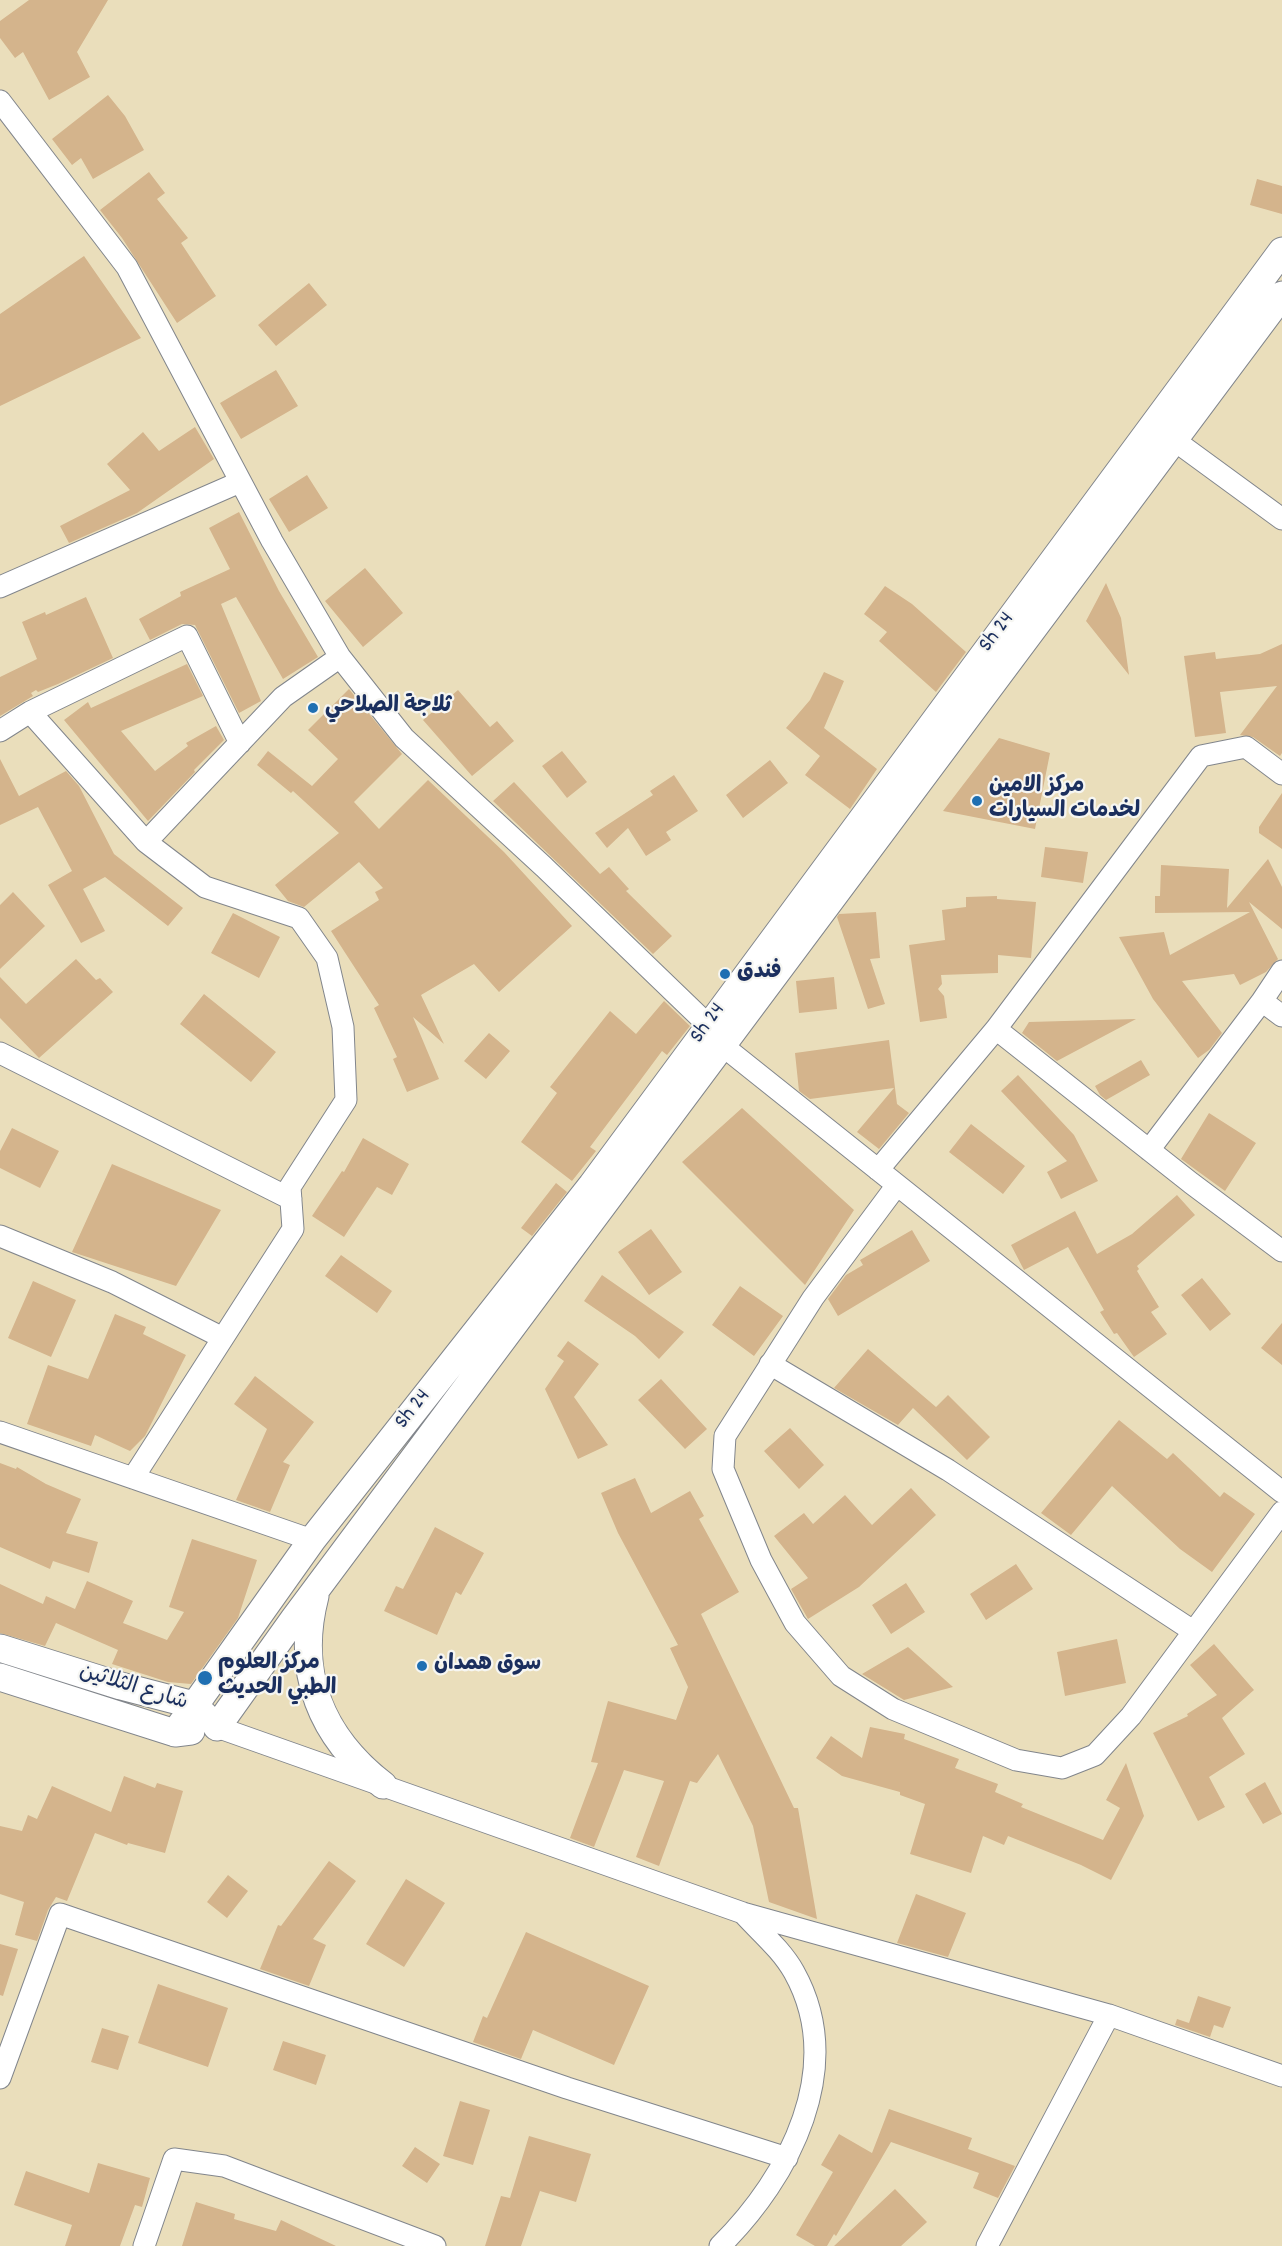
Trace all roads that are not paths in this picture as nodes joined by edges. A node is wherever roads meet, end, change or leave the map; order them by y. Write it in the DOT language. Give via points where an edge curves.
graph roads {
  1 [pos="0,101"];
  2 [pos="1282,251"];
  3 [pos="1282,295"];
  4 [pos="1152,426"];
  5 [pos="1176,439"];
  6 [pos="240,482"];
  7 [pos="1282,519"];
  8 [pos="0,587"];
  9 [pos="340,657"];
  10 [pos="30,712"];
  11 [pos="0,731"];
  12 [pos="240,743"];
  13 [pos="1282,774"];
  14 [pos="146,842"];
  15 [pos="1282,971"];
  16 [pos="1262,1001"];
  17 [pos="1282,1016"];
  18 [pos="996,1029"];
  19 [pos="716,1036"];
  20 [pos="0,1053"];
  21 [pos="1149,1150"];
  22 [pos="878,1170"];
  23 [pos="897,1185"];
  24 [pos="291,1199"];
  25 [pos="0,1236"];
  26 [pos="1282,1251"];
  27 [pos="223,1338"];
  28 [pos="770,1364"];
  29 [pos="0,1432"];
  30 [pos="133,1478"];
  31 [pos="1282,1491"];
  32 [pos="1282,1512"];
  33 [pos="312,1540"];
  34 [pos="317,1588"];
  35 [pos="1193,1631"];
  36 [pos="0,1648"];
  37 [pos="0,1677"];
  38 [pos="194,1705"];
  39 [pos="217,1727"];
  40 [pos="175,1733"];
  41 [pos="383,1785"];
  42 [pos="743,1913"];
  43 [pos="1109,2015"];
  44 [pos="0,2075"];
  45 [pos="1282,2076"];
  46 [pos="787,2158"];
  47 [pos="144,2246"];
  48 [pos="435,2246"];
  49 [pos="720,2246"];
  50 [pos="987,2246"];
  1 -- 6 [label="street" via="127,267"];
  2 -- 4 [label="street, Sh 24"];
  3 -- 5 [label="street, Sh 24"];
  4 -- 5 [label="street"];
  4 -- 19 [label="street, Sh 24"];
  5 -- 7 [label="street"];
  5 -- 19 [label="street, Sh 24"];
  6 -- 8 [label="street"];
  6 -- 9 [label="street"];
  9 -- 12 [label="street" via="283,697"];
  9 -- 19 [label="street" via="404,738 544,867"];
  10 -- 11 [label="street"];
  10 -- 12 [label="street" via="187,636"];
  10 -- 14 [label="street"];
  12 -- 14 [label="street"];
  13 -- 18 [label="street" via="1246,747 1201,756"];
  14 -- 24 [label="street" via="206,886 299,918 327,958 344,1028 346,1100 290,1187"];
  15 -- 16 [label="street"];
  16 -- 17 [label="street"];
  16 -- 21 [label="street"];
  18 -- 21 [label="street"];
  18 -- 22 [label="street"];
  19 -- 22 [label="street"];
  19 -- 33 [label="street, Sh 24" via="592,1185"];
  19 -- 34 [label="street, Sh 24"];
  20 -- 24 [label="street"];
  21 -- 26 [label="street"];
  22 -- 23 [label="street"];
  23 -- 28 [label="street"];
  23 -- 31 [label="street"];
  24 -- 27 [label="street" via="293,1229"];
  25 -- 27 [label="street" via="112,1282"];
  27 -- 30 [label="street"];
  28 -- 35 [label="street" via="948,1470"];
  28 -- 35 [label="street" via="725,1436 723,1469 761,1560 795,1623 841,1676 893,1709 1016,1760 1062,1768 1095,1755 1131,1716"];
  29 -- 30 [label="street"];
  30 -- 33 [label="street"];
  32 -- 35 [label="street"];
  33 -- 38 [label="street, Sh 24"];
  34 -- 39 [label="street, Sh 24"];
  34 -- 41 [label="street" via="308,1661 318,1701 346,1752"];
  36 -- 38 [label="street, شارع الثلاثين"];
  37 -- 40 [label="street, شارع الثلاثين"];
  38 -- 39 [label="street, شارع الثلاثين"];
  38 -- 40 [label="street, Sh 24"];
  39 -- 40 [label="street, شارع الثلاثين"];
  39 -- 41 [label="street"];
  41 -- 42 [label="street"];
  42 -- 43 [label="street"];
  42 -- 46 [label="street" via="782,1954 794,1973 811,2020 817,2062 811,2093"];
  43 -- 45 [label="street"];
  43 -- 50 [label="street"];
  44 -- 46 [label="street" via="60,1914 567,2088"];
  46 -- 49 [label="street" via="743,2224"];
  47 -- 48 [label="street" via="174,2159 224,2166"];
}
